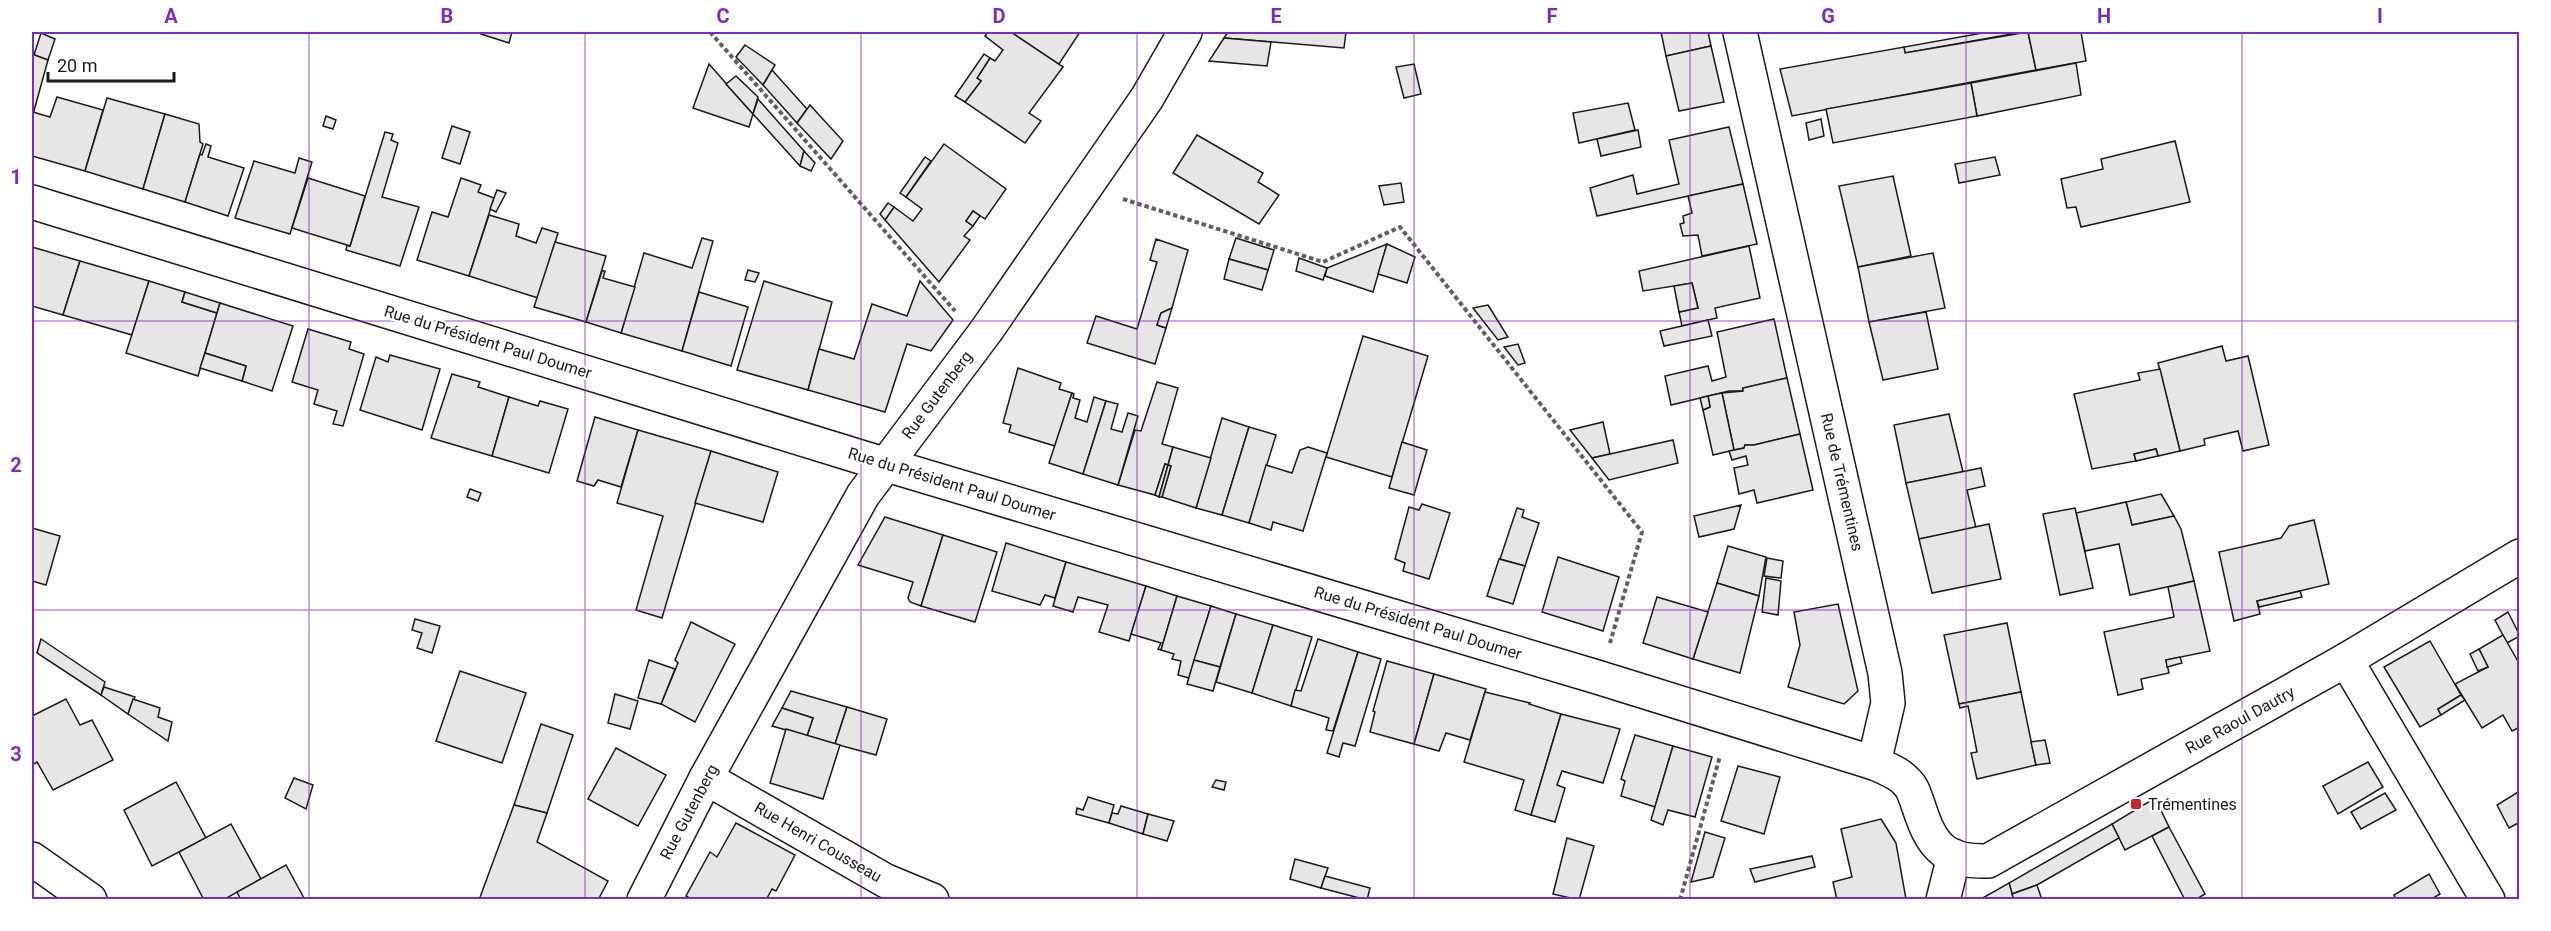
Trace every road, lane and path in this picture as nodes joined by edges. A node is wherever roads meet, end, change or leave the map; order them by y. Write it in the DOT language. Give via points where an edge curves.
graph roads {
  1 [pos="710,32"];
  2 [pos="1185,32"];
  3 [pos="1740,32"];
  4 [pos="1090,180"];
  5 [pos="32,202"];
  6 [pos="986,331"];
  7 [pos="888,464"];
  8 [pos="2520,556"];
  9 [pos="2346,660"];
  10 [pos="1597,677"];
  11 [pos="1730,718"];
  12 [pos="1874,763"];
  13 [pos="706,778"];
  14 [pos="1954,856"];
  15 [pos="32,859"];
  16 [pos="90,900"];
  17 [pos="644,900"];
  18 [pos="932,900"];
  19 [pos="1680,900"];
  20 [pos="1943,900"];
  21 [pos="2488,900"];
  1 -- 6 [label="path" via="956,312"];
  2 -- 4 [label="street, Rue Gutenberg" via="1147,99"];
  3 -- 12 [label="street, Rue de Trémentines" via="1885,673 1888,703"];
  4 -- 6 [label="street, Rue Gutenberg"];
  4 -- 10 [label="path" via="1124,199 1323,262 1400,227 1642,532"];
  5 -- 7 [label="street, Rue du Président Paul Doumer"];
  6 -- 7 [label="street, Rue Gutenberg"];
  7 -- 10 [label="street, Rue du Président Paul Doumer"];
  7 -- 13 [label="street, Rue Gutenberg" via="863,495"];
  8 -- 9 [label="street, Rue Raoul Dautry"];
  9 -- 14 [label="street, Rue Raoul Dautry" via="1988,861 1969,862"];
  9 -- 21 [label="street"];
  10 -- 11 [label="street, Rue du Président Paul Doumer"];
  11 -- 12 [label="street, Rue du Président Paul Doumer"];
  11 -- 19 [label="path"];
  12 -- 14 [label="street" via="1896,773 1912,789 1929,837 1940,850"];
  13 -- 17 [label="street, Rue Gutenberg"];
  13 -- 18 [label="street, Rue Henri Cousseau" via="886,881"];
  14 -- 20 [label="street"];
  15 -- 16 [label="street"];
}
